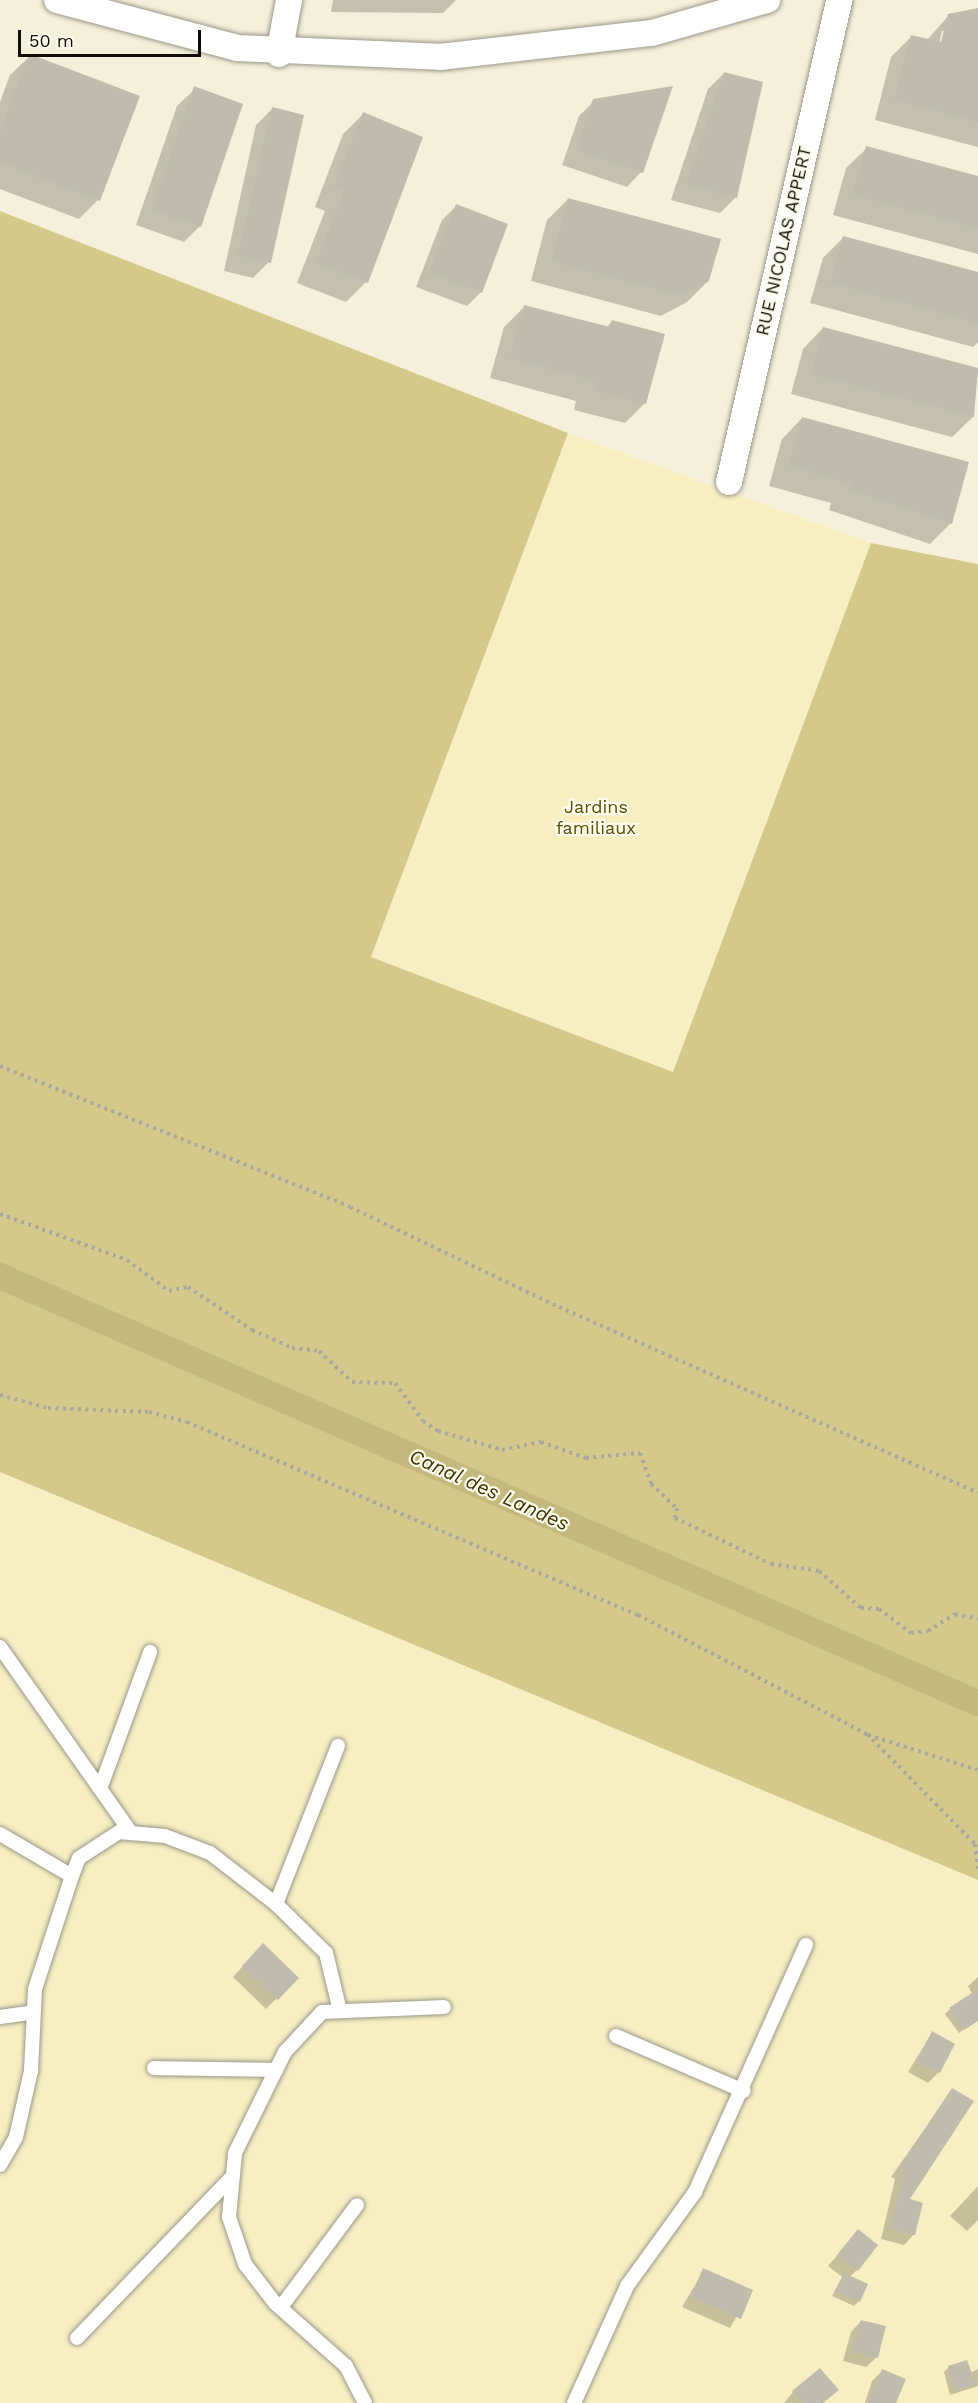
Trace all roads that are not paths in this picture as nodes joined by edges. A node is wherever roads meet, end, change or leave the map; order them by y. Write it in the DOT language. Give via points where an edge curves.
graph roads {
  1 [pos="57,0"];
  2 [pos="289,0"];
  3 [pos="767,0"];
  4 [pos="839,0"];
  5 [pos="279,54"];
  6 [pos="729,482"];
  7 [pos="0,1647"];
  8 [pos="150,1652"];
  9 [pos="339,1746"];
  10 [pos="100,1789"];
  11 [pos="131,1833"];
  12 [pos="0,1834"];
  13 [pos="72,1876"];
  14 [pos="276,1904"];
  15 [pos="806,1945"];
  16 [pos="444,2007"];
  17 [pos="340,2011"];
  18 [pos="34,2012"];
  19 [pos="0,2017"];
  20 [pos="615,2036"];
  21 [pos="154,2068"];
  22 [pos="276,2070"];
  23 [pos="744,2091"];
  24 [pos="0,2165"];
  25 [pos="233,2176"];
  26 [pos="357,2205"];
  27 [pos="281,2307"];
  28 [pos="77,2338"];
  29 [pos="365,2403"];
  30 [pos="574,2403"];
  1 -- 5 [label="street"];
  2 -- 5 [label="street"];
  3 -- 5 [label="street" via="652,33 596,41 440,57"];
  4 -- 6 [label="street, RUE NICOLAS APPERT"];
  7 -- 10 [label="lane"];
  8 -- 10 [label="lane"];
  9 -- 14 [label="lane"];
  10 -- 11 [label="lane"];
  11 -- 13 [label="lane" via="119,1832 79,1858"];
  11 -- 14 [label="lane" via="165,1836 210,1853"];
  12 -- 13 [label="lane"];
  13 -- 18 [label="lane" via="35,1989"];
  14 -- 17 [label="lane" via="326,1953"];
  15 -- 23 [label="lane"];
  16 -- 17 [label="lane"];
  17 -- 22 [label="lane" via="322,2012 285,2052"];
  18 -- 19 [label="lane"];
  18 -- 24 [label="lane" via="31,2071 16,2136"];
  20 -- 23 [label="lane"];
  21 -- 22 [label="lane"];
  22 -- 25 [label="lane" via="235,2153"];
  23 -- 30 [label="lane" via="695,2192 627,2286"];
  25 -- 27 [label="lane" via="230,2217 245,2264"];
  25 -- 28 [label="lane"];
  26 -- 27 [label="lane"];
  27 -- 29 [label="lane" via="346,2366"];
}
